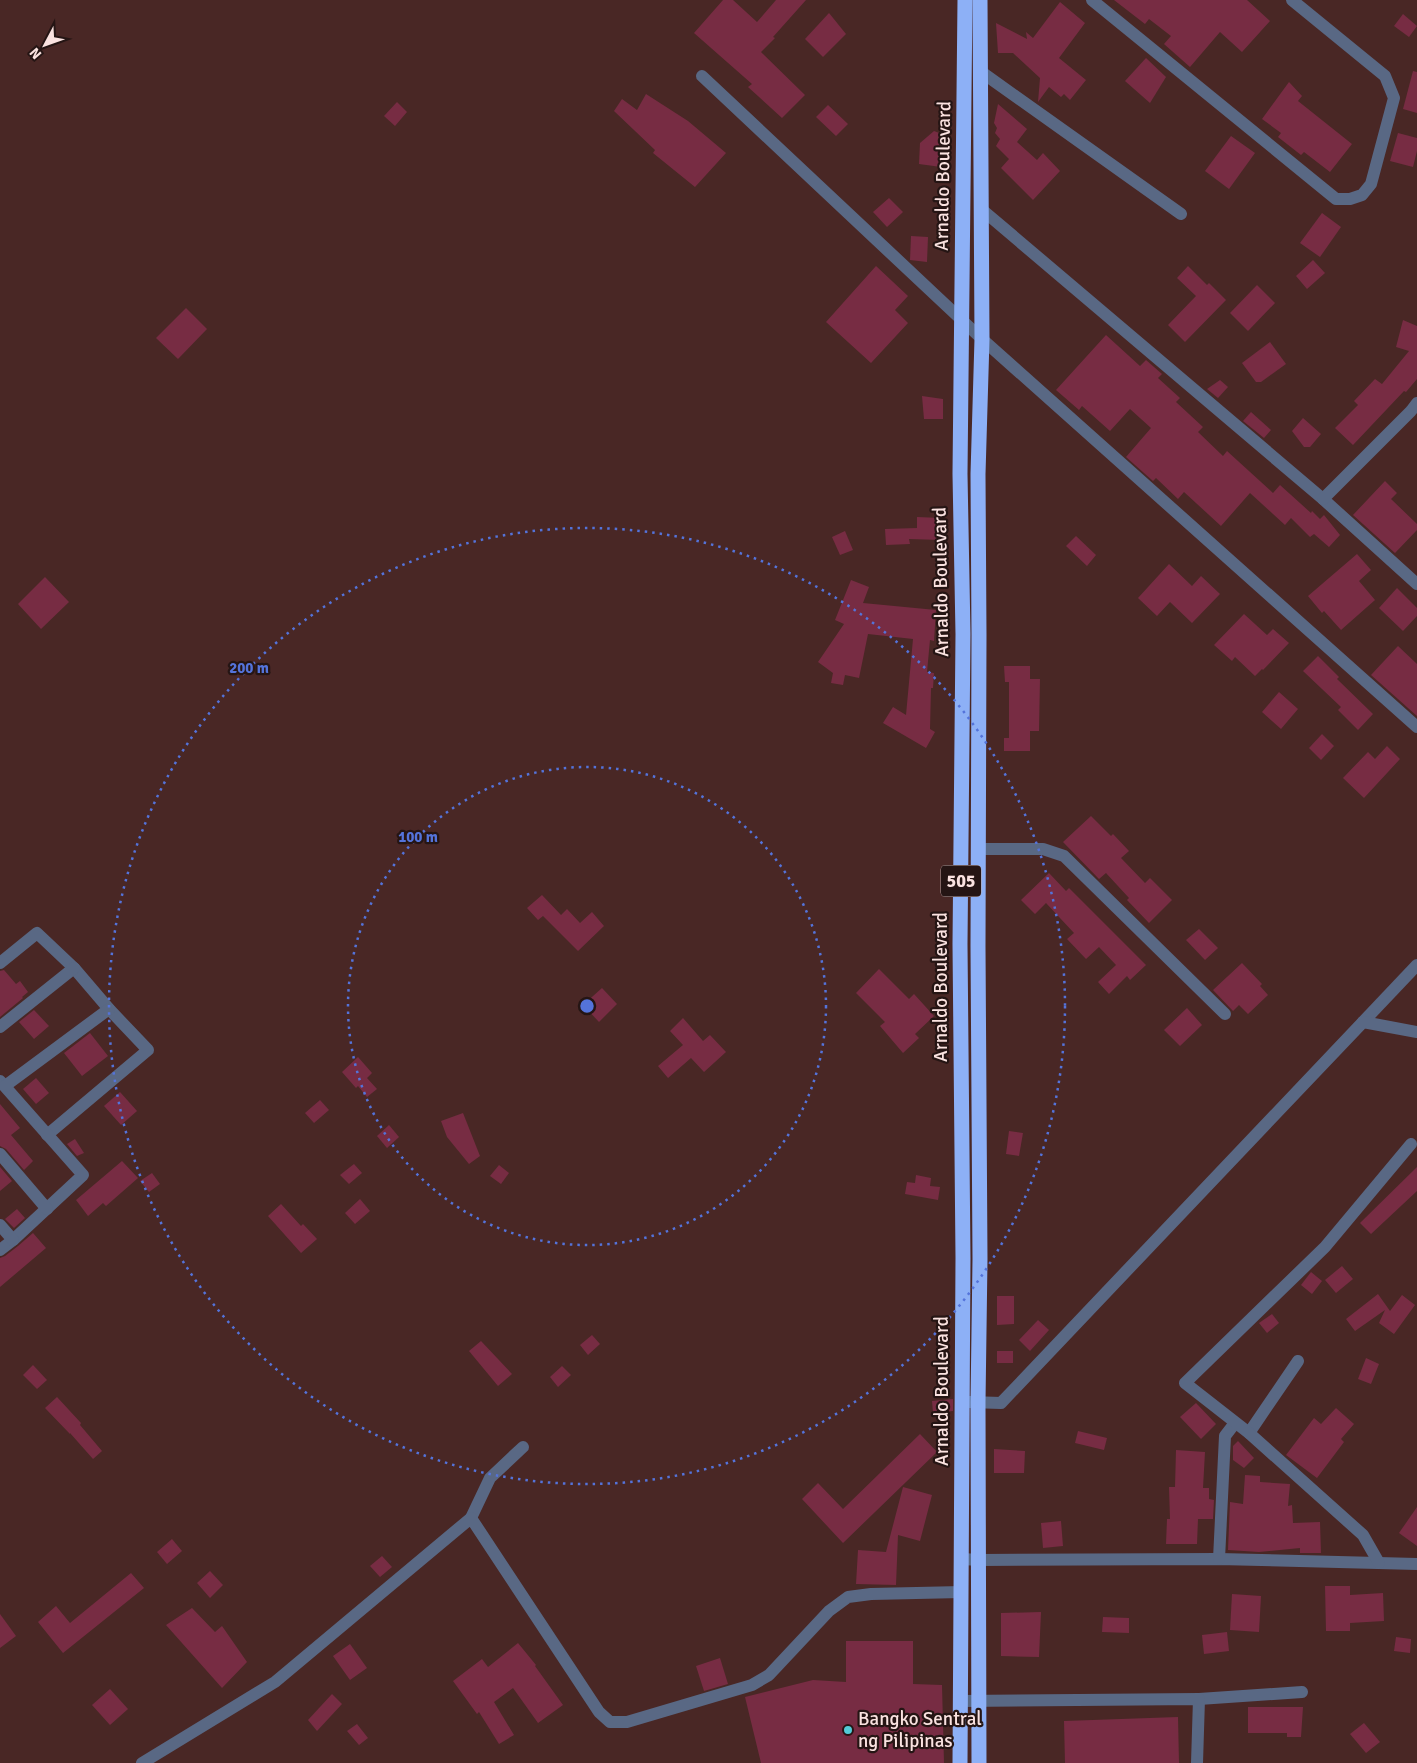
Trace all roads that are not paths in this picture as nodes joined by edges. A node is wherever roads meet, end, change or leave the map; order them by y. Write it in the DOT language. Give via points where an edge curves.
graph roads {
  1 [pos="1092,0"];
  2 [pos="1292,0"];
  3 [pos="974,1"];
  4 [pos="980,71"];
  5 [pos="702,76"];
  6 [pos="964,161"];
  7 [pos="980,163"];
  8 [pos="980,208"];
  9 [pos="1181,214"];
  10 [pos="962,320"];
  11 [pos="982,339"];
  12 [pos="1415,410"];
  13 [pos="960,474"];
  14 [pos="978,474"];
  15 [pos="1324,499"];
  16 [pos="1417,584"];
  17 [pos="963,634"];
  18 [pos="980,635"];
  19 [pos="1417,727"];
  20 [pos="963,789"];
  21 [pos="979,789"];
  22 [pos="979,849"];
  23 [pos="960,944"];
  24 [pos="978,946"];
  25 [pos="0,963"];
  26 [pos="1417,965"];
  27 [pos="74,968"];
  28 [pos="109,1009"];
  29 [pos="1225,1014"];
  30 [pos="1363,1022"];
  31 [pos="0,1027"];
  32 [pos="1417,1032"];
  33 [pos="2,1084"];
  34 [pos="962,1111"];
  35 [pos="980,1112"];
  36 [pos="47,1136"];
  37 [pos="1411,1144"];
  38 [pos="0,1154"];
  39 [pos="47,1209"];
  40 [pos="0,1225"];
  41 [pos="13,1240"];
  42 [pos="0,1250"];
  43 [pos="963,1258"];
  44 [pos="980,1259"];
  45 [pos="1298,1361"];
  46 [pos="962,1402"];
  47 [pos="978,1402"];
  48 [pos="1235,1423"];
  49 [pos="1249,1433"];
  50 [pos="523,1447"];
  51 [pos="470,1518"];
  52 [pos="962,1559"];
  53 [pos="1219,1559"];
  54 [pos="979,1560"];
  55 [pos="1379,1563"];
  56 [pos="1417,1564"];
  57 [pos="962,1592"];
  58 [pos="1302,1692"];
  59 [pos="1199,1699"];
  60 [pos="979,1700"];
  61 [pos="960,1701"];
  62 [pos="142,1763"];
  63 [pos="960,1763"];
  64 [pos="979,1763"];
  65 [pos="1197,1763"];
  1 -- 2 [label="street" via="1336,199 1350,200 1362,195 1371,184 1394,98 1385,76"];
  3 -- 4 [label="highway, Arnaldo Boulevard / 505"];
  3 -- 6 [label="highway, Arnaldo Boulevard / 505"];
  4 -- 7 [label="highway, Arnaldo Boulevard / 505"];
  4 -- 9 [label="street"];
  5 -- 10 [label="street"];
  6 -- 7 [label="highway"];
  6 -- 10 [label="highway, Arnaldo Boulevard / 505"];
  7 -- 8 [label="highway, Arnaldo Boulevard / 505"];
  8 -- 11 [label="highway, Arnaldo Boulevard / 505"];
  8 -- 15 [label="street"];
  10 -- 11 [label="street"];
  10 -- 13 [label="highway, Arnaldo Boulevard / 505"];
  11 -- 14 [label="highway, Arnaldo Boulevard / 505"];
  11 -- 19 [label="street"];
  12 -- 15 [label="street"];
  13 -- 14 [label="highway"];
  13 -- 17 [label="highway, Arnaldo Boulevard / 505"];
  14 -- 18 [label="highway, Arnaldo Boulevard / 505"];
  15 -- 16 [label="street"];
  17 -- 18 [label="highway"];
  17 -- 20 [label="highway, Arnaldo Boulevard / 505"];
  18 -- 21 [label="highway, Arnaldo Boulevard / 505"];
  20 -- 21 [label="highway"];
  20 -- 23 [label="highway, Arnaldo Boulevard / 505"];
  21 -- 22 [label="highway, Arnaldo Boulevard / 505"];
  22 -- 24 [label="highway, Arnaldo Boulevard / 505"];
  22 -- 29 [label="street" via="1043,849 1064,856"];
  23 -- 24 [label="highway"];
  23 -- 34 [label="highway, Arnaldo Boulevard / 505"];
  24 -- 35 [label="highway, Arnaldo Boulevard / 505"];
  25 -- 27 [label="street" via="37,933"];
  26 -- 30 [label="street"];
  27 -- 28 [label="street"];
  27 -- 31 [label="street"];
  28 -- 33 [label="street"];
  28 -- 36 [label="street" via="148,1050"];
  30 -- 32 [label="street"];
  30 -- 47 [label="street" via="1001,1403"];
  33 -- 36 [label="street"];
  34 -- 35 [label="highway"];
  34 -- 43 [label="highway, Arnaldo Boulevard / 505"];
  35 -- 44 [label="highway, Arnaldo Boulevard / 505"];
  36 -- 39 [label="street" via="83,1175"];
  37 -- 48 [label="street" via="1325,1247 1186,1384"];
  38 -- 39 [label="street"];
  39 -- 41 [label="street"];
  40 -- 41 [label="street"];
  41 -- 42 [label="street"];
  43 -- 44 [label="highway"];
  43 -- 46 [label="highway, Arnaldo Boulevard / 505"];
  44 -- 47 [label="highway, Arnaldo Boulevard / 505"];
  45 -- 49 [label="street"];
  46 -- 47 [label="street"];
  46 -- 52 [label="highway, Arnaldo Boulevard / 505"];
  47 -- 54 [label="highway, Arnaldo Boulevard / 505"];
  48 -- 49 [label="street"];
  48 -- 53 [label="street" via="1225,1436"];
  49 -- 55 [label="street" via="1363,1535"];
  50 -- 51 [label="street" via="490,1478"];
  51 -- 57 [label="street" via="600,1712 610,1722 627,1722 752,1685 769,1675 829,1612 848,1597"];
  51 -- 62 [label="street" via="275,1682"];
  52 -- 54 [label="street"];
  52 -- 57 [label="highway, Arnaldo Boulevard / 505"];
  53 -- 54 [label="street"];
  53 -- 55 [label="street"];
  54 -- 60 [label="highway, Arnaldo Boulevard / 505"];
  55 -- 56 [label="street"];
  57 -- 61 [label="highway, Arnaldo Boulevard / 505"];
  58 -- 59 [label="street"];
  59 -- 60 [label="street"];
  59 -- 65 [label="street"];
  60 -- 61 [label="street"];
  60 -- 64 [label="highway, Arnaldo Boulevard / 505"];
  61 -- 63 [label="highway, Arnaldo Boulevard / 505"];
}
